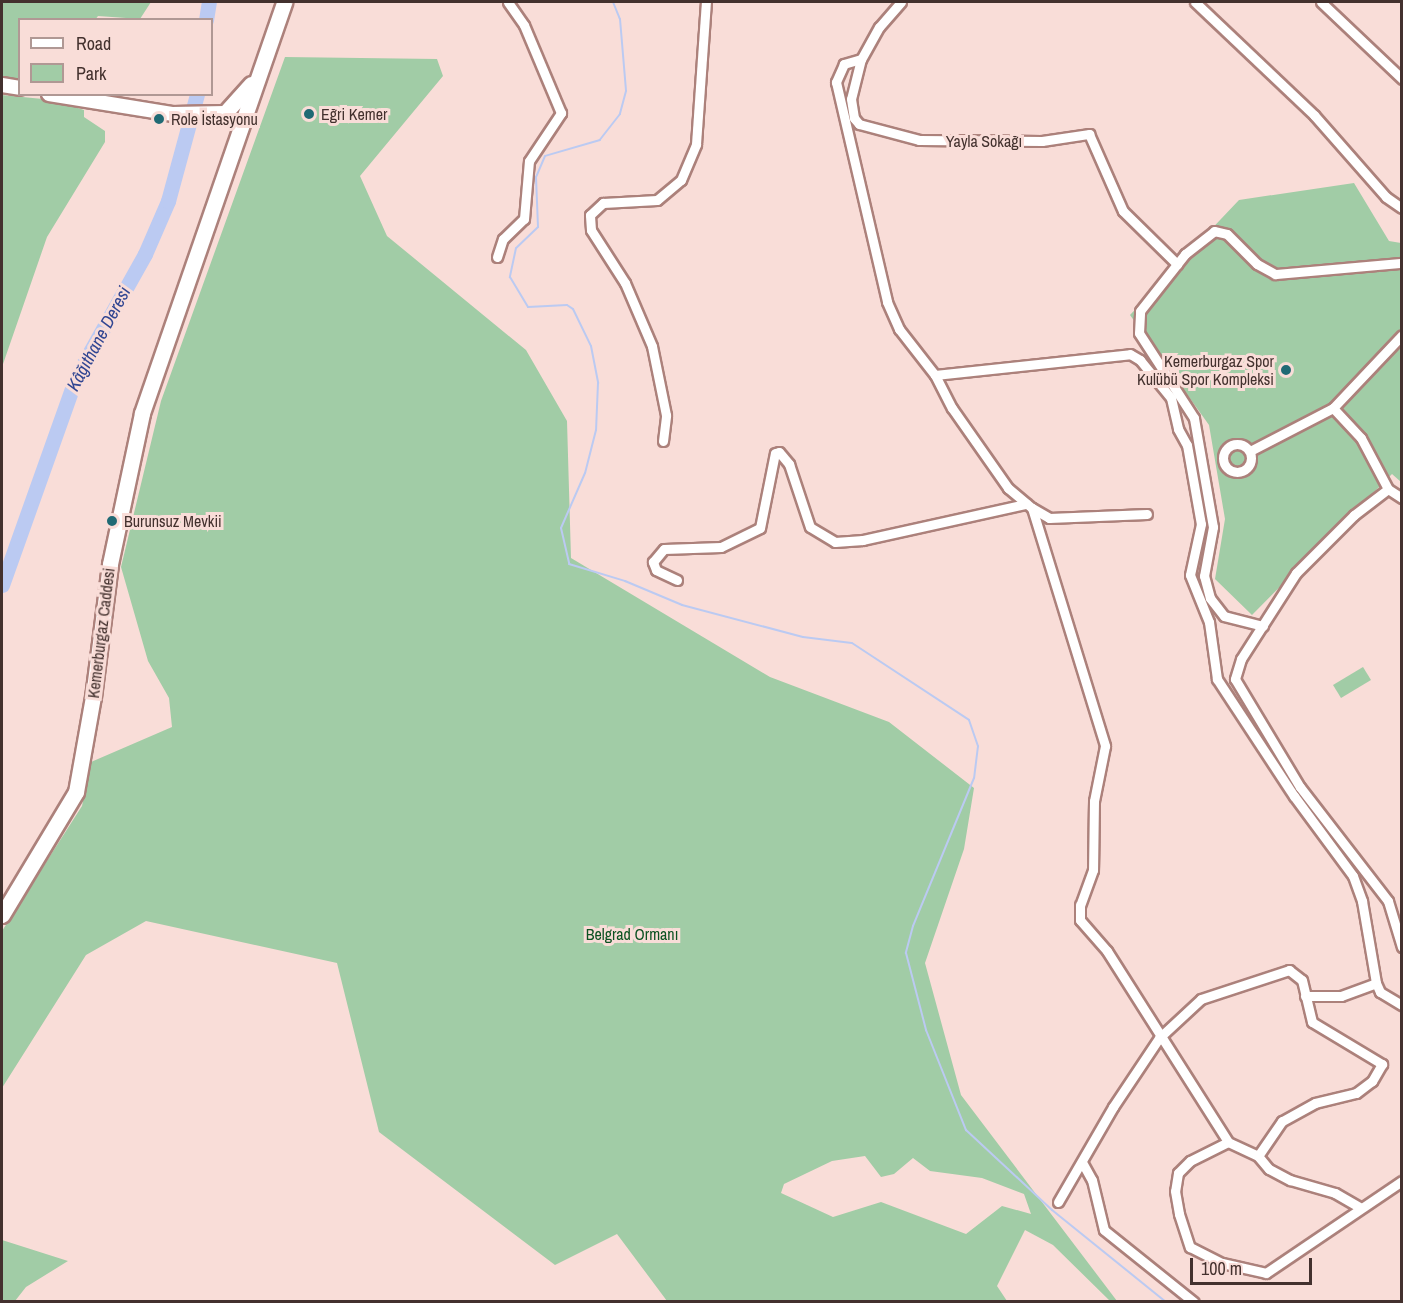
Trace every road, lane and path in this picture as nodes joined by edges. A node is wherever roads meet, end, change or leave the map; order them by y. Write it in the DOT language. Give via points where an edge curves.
graph roads {
  1 [pos="284,2"];
  2 [pos="294,2"];
  3 [pos="508,2"];
  4 [pos="706,2"];
  5 [pos="901,2"];
  6 [pos="1195,2"];
  7 [pos="1321,2"];
  8 [pos="861,59"];
  9 [pos="260,71"];
  10 [pos="1401,79"];
  11 [pos="2,85"];
  12 [pos="18,88"];
  13 [pos="61,96"];
  14 [pos="216,117"];
  15 [pos="246,122"];
  16 [pos="234,146"];
  17 [pos="1401,208"];
  18 [pos="497,257"];
  19 [pos="1401,263"];
  20 [pos="1177,264"];
  21 [pos="1401,335"];
  22 [pos="170,336"];
  23 [pos="935,375"];
  24 [pos="1333,408"];
  25 [pos="663,441"];
  26 [pos="1250,451"];
  27 [pos="1225,467"];
  28 [pos="1206,473"];
  29 [pos="1388,489"];
  30 [pos="1401,498"];
  31 [pos="1029,506"];
  32 [pos="1147,514"];
  33 [pos="677,580"];
  34 [pos="1263,626"];
  35 [pos="2,915"];
  36 [pos="1401,947"];
  37 [pos="1376,982"];
  38 [pos="1305,996"];
  39 [pos="1401,1005"];
  40 [pos="1159,1038"];
  41 [pos="1228,1142"];
  42 [pos="1258,1156"];
  43 [pos="1083,1164"];
  44 [pos="1401,1181"];
  45 [pos="1058,1203"];
  46 [pos="1361,1208"];
  47 [pos="1194,1302"];
  1 -- 9 [label="main road"];
  2 -- 15 [label="main road"];
  3 -- 18 [label="street" via="525,25 561,113 529,161 524,219 503,239"];
  4 -- 25 [label="street" via="696,144 681,180 657,200 603,203 590,215 591,230 625,283 652,346 666,415"];
  5 -- 8 [label="street, Yayla Sokağı" via="879,27"];
  6 -- 17 [label="street" via="1314,115 1386,197"];
  7 -- 10 [label="street"];
  8 -- 20 [label="street, Yayla Sokağı" via="851,110 865,128 933,141 1042,141 1089,134 1123,211"];
  8 -- 23 [label="street" via="849,61 837,75 840,112 887,302 899,329"];
  9 -- 14 [label="main road"];
  9 -- 15 [label="main road"];
  11 -- 12 [label="main road"];
  13 -- 14 [label="main road"];
  14 -- 15 [label="main road"];
  14 -- 16 [label="main road"];
  15 -- 16 [label="main road, Kemerburgaz Caddesi"];
  15 -- 22 [label="main road, Kemerburgaz Caddesi" via="193,286"];
  16 -- 22 [label="main road, Kemerburgaz Caddesi"];
  19 -- 20 [label="street" via="1275,274 1257,264 1227,234 1214,231 1207,233"];
  20 -- 28 [label="street" via="1140,311 1137,323 1139,333 1191,410"];
  21 -- 24 [label="street"];
  22 -- 35 [label="main road, Kemerburgaz Caddesi" via="142,413 121,501 76,792"];
  23 -- 31 [label="street" via="952,408 1008,488"];
  23 -- 37 [label="street" via="1130,354 1140,360 1171,398 1178,429 1187,445 1201,524 1190,575 1209,622 1217,679 1294,796 1353,876 1362,901"];
  24 -- 26 [label="street"];
  24 -- 29 [label="street" via="1361,438"];
  26 -- 27 [label="street" via="1251,461 1246,469 1238,473"];
  26 -- 27 [label="street" via="1238,444 1229,446 1222,458"];
  27 -- 28 [label="street"];
  28 -- 34 [label="street" via="1213,536 1204,576 1210,598 1224,616"];
  29 -- 30 [label="street"];
  29 -- 34 [label="street" via="1354,515 1309,559"];
  31 -- 32 [label="street" via="1049,518"];
  31 -- 33 [label="street" via="835,542 810,527 789,464 779,452 775,453 760,528 721,547 664,549 653,562 656,570"];
  31 -- 40 [label="street" via="1106,753 1095,793 1092,879 1079,915 1107,951"];
  34 -- 36 [label="street" via="1241,659 1235,679 1239,689 1300,787 1388,901"];
  37 -- 38 [label="street" via="1341,996"];
  37 -- 39 [label="street" via="1380,992"];
  38 -- 40 [label="street" via="1302,980 1294,971 1275,973 1201,999"];
  38 -- 42 [label="street" via="1312,1022 1382,1064 1372,1081 1356,1093 1315,1103 1282,1121"];
  40 -- 41 [label="street"];
  40 -- 43 [label="street" via="1113,1107"];
  41 -- 42 [label="street"];
  41 -- 46 [label="street" via="1190,1161 1178,1173 1175,1191 1190,1247 1222,1263 1266,1274"];
  42 -- 46 [label="street" via="1269,1169 1290,1180 1335,1193"];
  43 -- 45 [label="street"];
  43 -- 47 [label="street" via="1092,1180 1104,1230"];
  44 -- 46 [label="street"];
}
